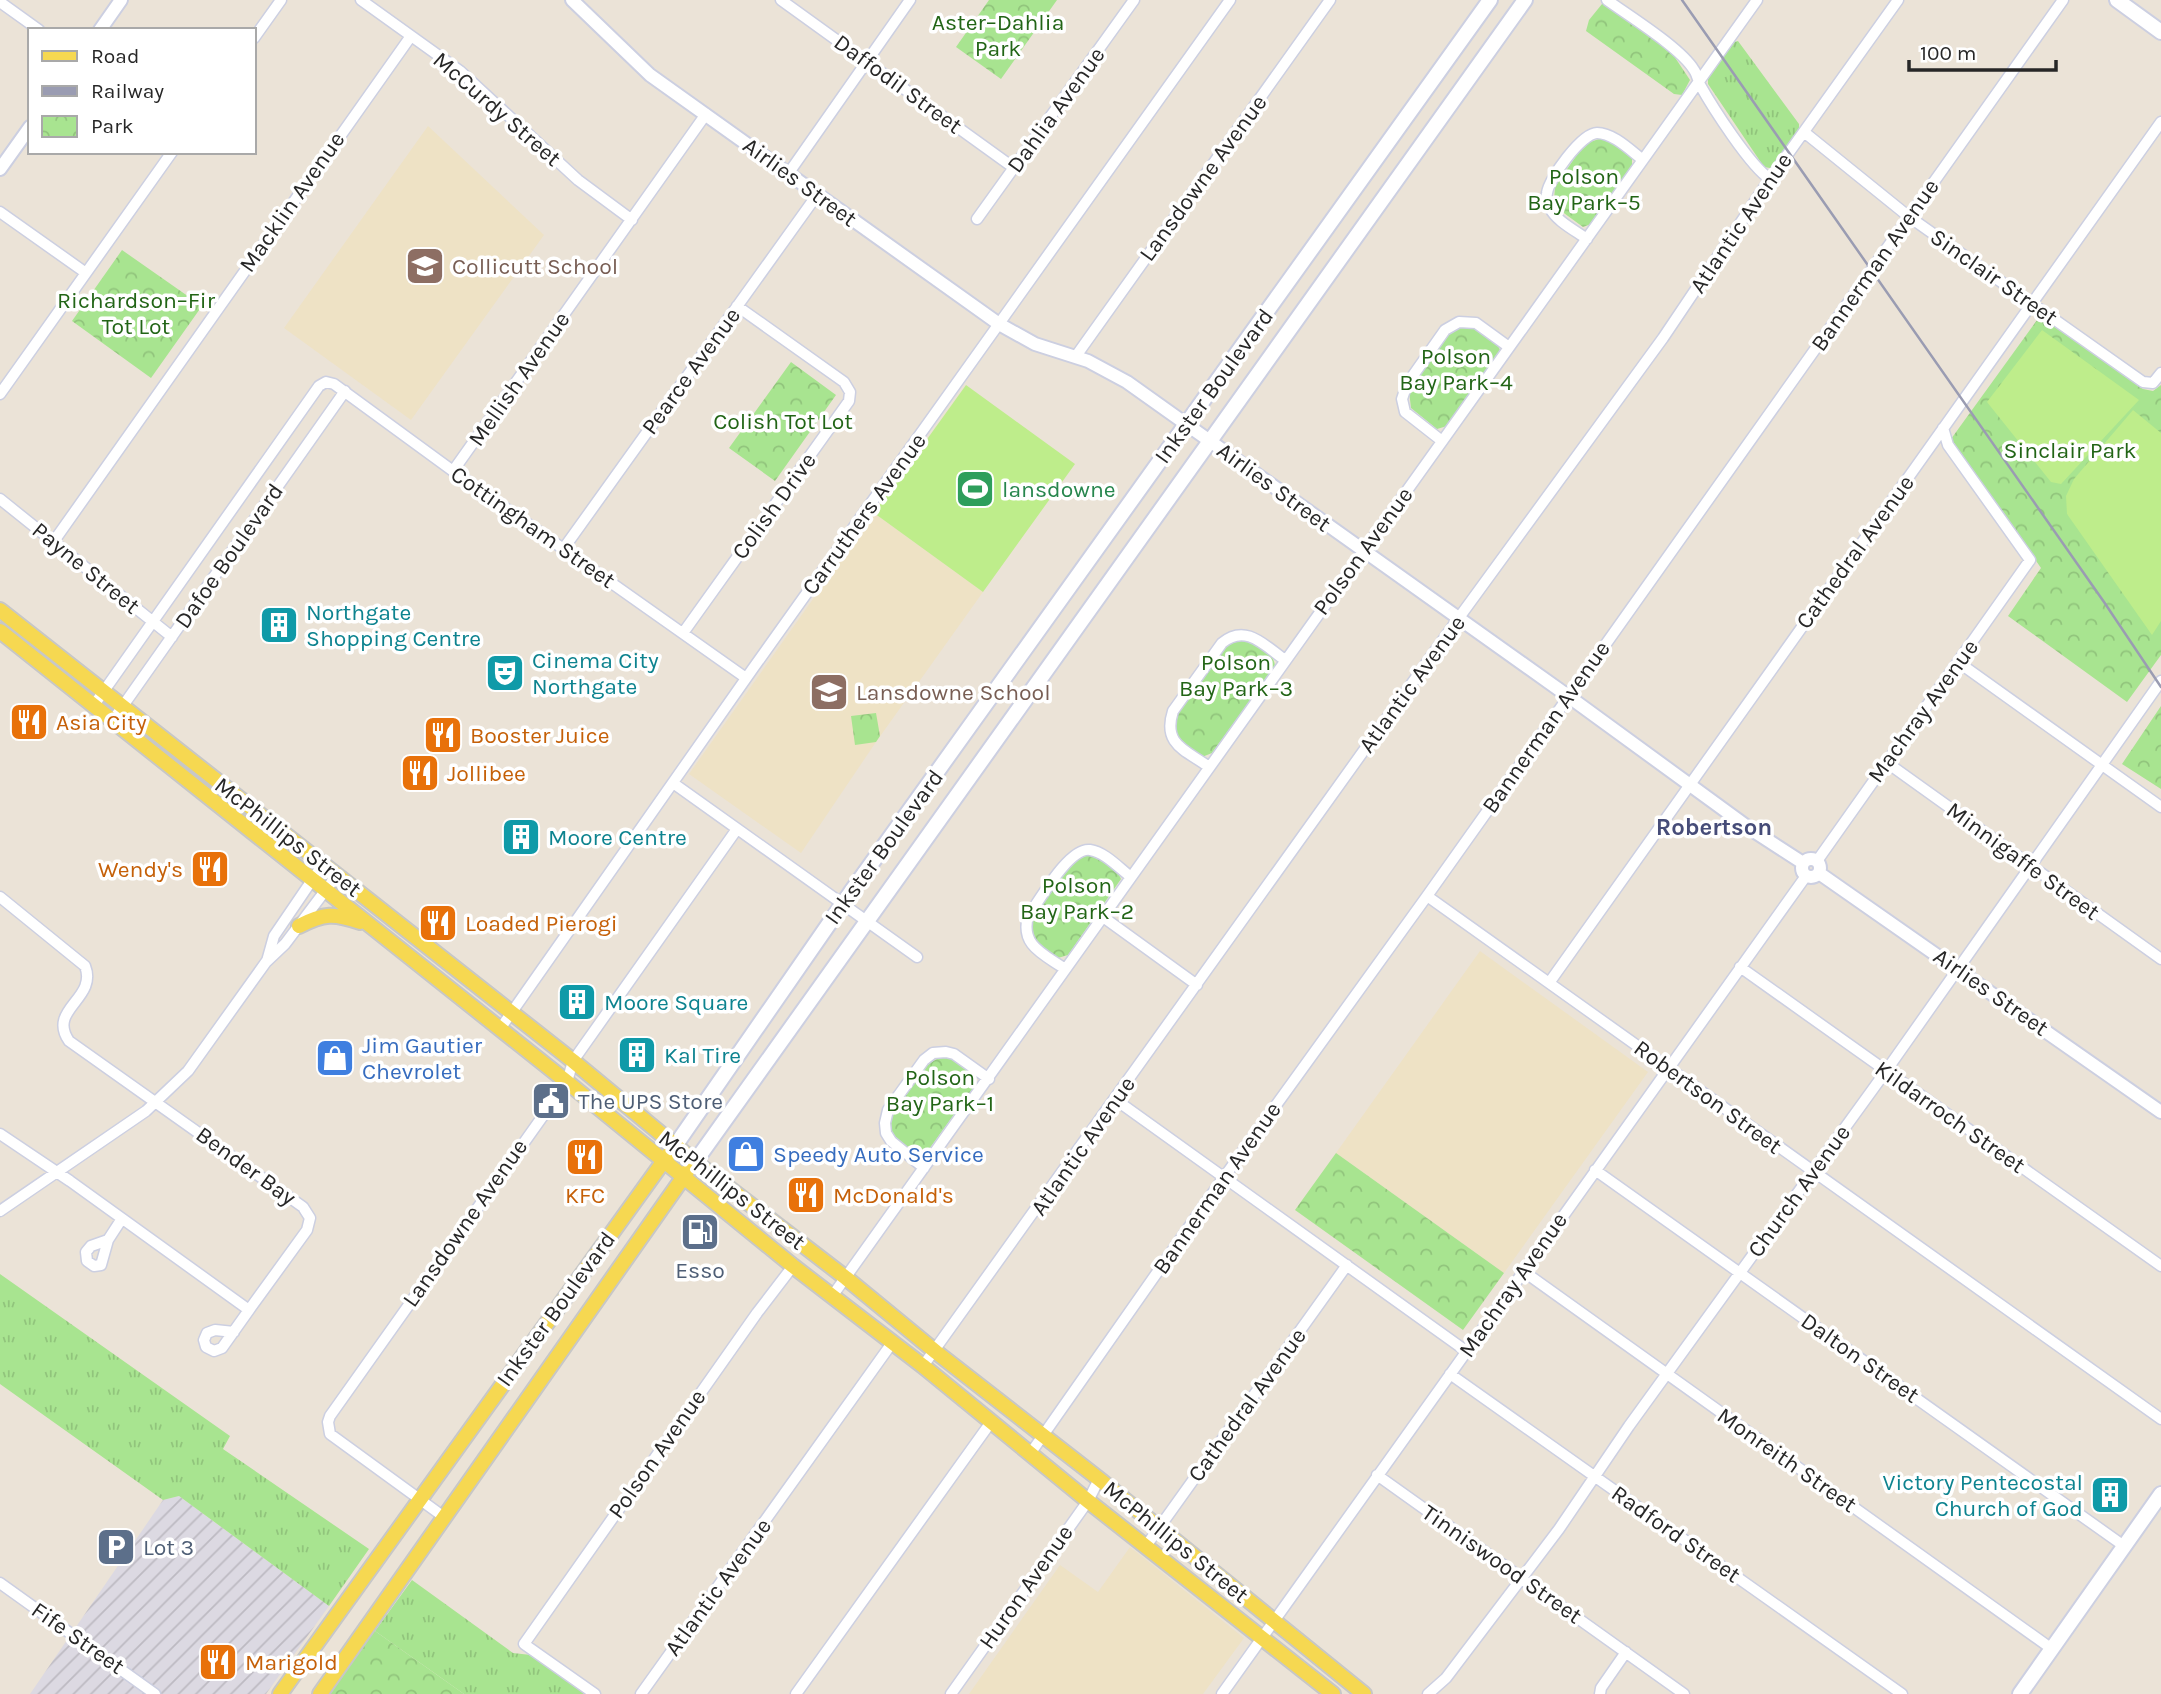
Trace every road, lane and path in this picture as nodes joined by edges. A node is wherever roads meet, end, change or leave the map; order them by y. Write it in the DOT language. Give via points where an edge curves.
graph roads {
  1 [pos="121,0"];
  2 [pos="281,0"];
  3 [pos="361,0"];
  4 [pos="572,0"];
  5 [pos="781,0"];
  6 [pos="910,0"];
  7 [pos="1134,0"];
  8 [pos="1230,0"];
  9 [pos="1330,0"];
  10 [pos="1490,0"];
  11 [pos="1525,0"];
  12 [pos="1607,0"];
  13 [pos="1757,0"];
  14 [pos="1898,0"];
  15 [pos="2063,0"];
  16 [pos="2117,0"];
  17 [pos="0,2"];
  18 [pos="36,28"];
  19 [pos="101,28"];
  20 [pos="2161,32"];
  21 [pos="256,35"];
  22 [pos="411,36"];
  23 [pos="867,61"];
  24 [pos="1698,81"];
  25 [pos="706,114"];
  26 [pos="2161,122"];
  27 [pos="28,130"];
  28 [pos="1804,132"];
  29 [pos="171,154"];
  30 [pos="1643,160"];
  31 [pos="1014,168"];
  32 [pos="0,169"];
  33 [pos="788,174"];
  34 [pos="1770,179"];
  35 [pos="817,195"];
  36 [pos="0,212"];
  37 [pos="1908,216"];
  38 [pos="977,219"];
  39 [pos="632,220"];
  40 [pos="1587,239"];
  41 [pos="86,272"];
  42 [pos="2032,303"];
  43 [pos="737,306"];
  44 [pos="999,324"];
  45 [pos="1509,347"];
  46 [pos="1076,356"];
  47 [pos="2159,377"];
  48 [pos="319,386"];
  49 [pos="345,391"];
  50 [pos="0,394"];
  51 [pos="1186,425"];
  52 [pos="1943,428"];
  53 [pos="1442,441"];
  54 [pos="1211,442"];
  55 [pos="453,471"];
  56 [pos="0,499"];
  57 [pos="54,541"];
  58 [pos="564,548"];
  59 [pos="1364,551"];
  60 [pos="0,610"];
  61 [pos="1458,619"];
  62 [pos="153,621"];
  63 [pos="0,631"];
  64 [pos="683,633"];
  65 [pos="172,636"];
  66 [pos="1285,660"];
  67 [pos="1958,662"];
  68 [pos="746,678"];
  69 [pos="2161,681"];
  70 [pos="103,692"];
  71 [pos="1568,696"];
  72 [pos="94,705"];
  73 [pos="122,707"];
  74 [pos="113,720"];
  75 [pos="1886,762"];
  76 [pos="2102,764"];
  77 [pos="1209,767"];
  78 [pos="673,783"];
  79 [pos="1689,785"];
  80 [pos="2161,807"];
  81 [pos="737,829"];
  82 [pos="323,864"];
  83 [pos="2030,866"];
  84 [pos="1811,868"];
  85 [pos="337,875"];
  86 [pos="1131,877"];
  87 [pos="313,879"];
  88 [pos="326,890"];
  89 [pos="1427,896"];
  90 [pos="0,897"];
  91 [pos="843,904"];
  92 [pos="1103,917"];
  93 [pos="866,922"];
  94 [pos="369,924"];
  95 [pos="299,926"];
  96 [pos="917,957"];
  97 [pos="2161,959"];
  98 [pos="267,962"];
  99 [pos="1740,967"];
  100 [pos="1958,968"];
  101 [pos="1065,969"];
  102 [pos="1549,983"];
  103 [pos="1197,985"];
  104 [pos="512,1013"];
  105 [pos="500,1029"];
  106 [pos="573,1061"];
  107 [pos="1667,1068"];
  108 [pos="1885,1071"];
  109 [pos="989,1079"];
  110 [pos="567,1082"];
  111 [pos="1116,1100"];
  112 [pos="156,1102"];
  113 [pos="2161,1112"];
  114 [pos="0,1134"];
  115 [pos="675,1146"];
  116 [pos="663,1161"];
  117 [pos="695,1162"];
  118 [pos="924,1168"];
  119 [pos="1595,1170"];
  120 [pos="55,1171"];
  121 [pos="1811,1171"];
  122 [pos="683,1177"];
  123 [pos="1224,1177"];
  124 [pos="0,1211"];
  125 [pos="121,1220"];
  126 [pos="108,1240"];
  127 [pos="1347,1265"];
  128 [pos="793,1266"];
  129 [pos="2161,1266"];
  130 [pos="1523,1271"];
  131 [pos="1740,1273"];
  132 [pos="846,1279"];
  133 [pos="833,1295"];
  134 [pos="249,1310"];
  135 [pos="233,1332"];
  136 [pos="892,1343"];
  137 [pos="1466,1351"];
  138 [pos="936,1352"];
  139 [pos="923,1367"];
  140 [pos="1450,1374"];
  141 [pos="1668,1375"];
  142 [pos="2161,1419"];
  143 [pos="991,1422"];
  144 [pos="1043,1435"];
  145 [pos="1030,1454"];
  146 [pos="1377,1475"];
  147 [pos="1596,1477"];
  148 [pos="1099,1479"];
  149 [pos="2161,1494"];
  150 [pos="420,1500"];
  151 [pos="1088,1501"];
  152 [pos="444,1517"];
  153 [pos="1159,1528"];
  154 [pos="1146,1546"];
  155 [pos="2124,1546"];
  156 [pos="1522,1578"];
  157 [pos="0,1583"];
  158 [pos="1274,1622"];
  159 [pos="1263,1638"];
  160 [pos="2052,1648"];
  161 [pos="1626,1652"];
  162 [pos="155,1694"];
  163 [pos="280,1694"];
  164 [pos="320,1694"];
  165 [pos="595,1694"];
  166 [pos="641,1694"];
  167 [pos="796,1694"];
  168 [pos="951,1694"];
  169 [pos="1222,1694"];
  170 [pos="1333,1694"];
  171 [pos="1364,1694"];
  172 [pos="1429,1694"];
  173 [pos="1600,1694"];
  174 [pos="1684,1694"];
  175 [pos="1902,1694"];
  176 [pos="2020,1694"];
  1 -- 19 [label="street"];
  2 -- 21 [label="street"];
  3 -- 22 [label="street, McCurdy Street"];
  4 -- 25 [label="street, Airlies Street" via="650,75"];
  5 -- 23 [label="street, Daffodil Street"];
  6 -- 23 [label="street"];
  7 -- 31 [label="street, Dahlia Avenue"];
  8 -- 44 [label="street, Carruthers Avenue"];
  9 -- 46 [label="street, Lansdowne Avenue"];
  10 -- 51 [label="main road, Inkster Boulevard"];
  11 -- 54 [label="main road, Inkster Boulevard"];
  12 -- 24 [label="street" via="1669,44 1694,69"];
  13 -- 24 [label="street, Polson Avenue"];
  14 -- 28 [label="street, Atlantic Avenue"];
  15 -- 37 [label="street, Bannerman Avenue"];
  16 -- 20 [label="main road"];
  17 -- 18 [label="street"];
  22 -- 39 [label="street, McCurdy Street" via="460,71 578,180"];
  22 -- 57 [label="street, Macklin Avenue"];
  23 -- 31 [label="street, Daffodil Street"];
  23 -- 33 [label="street"];
  24 -- 30 [label="street, Polson Avenue"];
  24 -- 34 [label="street" via="1761,174"];
  25 -- 33 [label="street, Airlies Street"];
  25 -- 39 [label="street, Mellish Avenue"];
  26 -- 42 [label="street, Cathedral Avenue"];
  27 -- 32 [label="street"];
  28 -- 34 [label="street, Atlantic Avenue"];
  28 -- 37 [label="street, Sinclair Street"];
  29 -- 41 [label="street"];
  30 -- 40 [label="street, Polson Avenue"];
  30 -- 40 [label="street" via="1609,136 1589,134 1549,185 1548,206"];
  31 -- 38 [label="street, Dahlia Avenue"];
  33 -- 35 [label="street, Airlies Street"];
  34 -- 61 [label="street, Atlantic Avenue" via="1663,338"];
  35 -- 43 [label="street, Pearce Avenue"];
  35 -- 44 [label="street, Airlies Street"];
  36 -- 41 [label="street"];
  37 -- 42 [label="street, Sinclair Street"];
  37 -- 71 [label="street, Bannerman Avenue"];
  39 -- 55 [label="street, Mellish Avenue"];
  40 -- 45 [label="street, Polson Avenue"];
  41 -- 50 [label="street"];
  42 -- 47 [label="street, Sinclair Street" via="2146,384"];
  42 -- 52 [label="street, Cathedral Avenue"];
  43 -- 58 [label="street, Pearce Avenue"];
  43 -- 64 [label="street, Colish Drive" via="844,382 849,401"];
  44 -- 46 [label="street, Airlies Street" via="1035,344"];
  44 -- 68 [label="street, Carruthers Avenue"];
  45 -- 53 [label="street, Polson Avenue"];
  45 -- 53 [label="street" via="1476,323 1459,322 1445,330 1407,384 1402,399 1405,412"];
  46 -- 51 [label="street, Airlies Street" via="1107,369"];
  48 -- 49 [label="street, Cottingham Street" via="326,382"];
  48 -- 62 [label="street, Dafoe Boulevard"];
  49 -- 55 [label="street, Cottingham Street"];
  49 -- 65 [label="street, Dafoe Boulevard"];
  51 -- 54 [label="street, Airlies Street"];
  51 -- 91 [label="main road, Inkster Boulevard"];
  52 -- 67 [label="street, Machray Avenue" via="1948,444 2030,560"];
  52 -- 79 [label="street, Cathedral Avenue"];
  53 -- 59 [label="street, Polson Avenue"];
  54 -- 59 [label="street, Airlies Street"];
  54 -- 93 [label="main road, Inkster Boulevard"];
  55 -- 58 [label="street, Cottingham Street"];
  56 -- 57 [label="street, Payne Street"];
  57 -- 62 [label="street, Payne Street"];
  58 -- 64 [label="street, Cottingham Street"];
  59 -- 61 [label="street, Airlies Street"];
  59 -- 66 [label="street, Polson Avenue"];
  60 -- 70 [label="main road, McPhillips Street"];
  61 -- 71 [label="street, Airlies Street"];
  61 -- 103 [label="street, Atlantic Avenue"];
  62 -- 65 [label="street, Payne Street"];
  62 -- 70 [label="street, Dafoe Boulevard"];
  63 -- 72 [label="main road, McPhillips Street"];
  64 -- 68 [label="street, Cottingham Street"];
  65 -- 73 [label="street, Dafoe Boulevard"];
  66 -- 77 [label="street, Polson Avenue"];
  66 -- 77 [label="street" via="1249,635 1230,636 1222,642 1173,711 1169,724 1174,742"];
  67 -- 75 [label="street, Machray Avenue"];
  67 -- 76 [label="street"];
  68 -- 78 [label="street, Carruthers Avenue"];
  69 -- 76 [label="street, Church Avenue"];
  70 -- 72 [label="street, Dafoe Boulevard"];
  70 -- 73 [label="main road, McPhillips Street"];
  71 -- 79 [label="street, Airlies Street"];
  71 -- 89 [label="street, Bannerman Avenue"];
  72 -- 74 [label="main road, McPhillips Street"];
  73 -- 74 [label="street, Dafoe Boulevard"];
  73 -- 82 [label="main road, McPhillips Street"];
  74 -- 87 [label="main road, McPhillips Street"];
  75 -- 83 [label="street, Minnigaffe Street"];
  75 -- 84 [label="street, Machray Avenue"];
  76 -- 80 [label="street"];
  76 -- 83 [label="street, Church Avenue"];
  77 -- 86 [label="street, Polson Avenue"];
  78 -- 81 [label="street"];
  78 -- 104 [label="street, Carruthers Avenue"];
  79 -- 84 [label="street, Airlies Street"];
  79 -- 102 [label="street, Cathedral Avenue"];
  81 -- 91 [label="street"];
  81 -- 106 [label="street, Lansdowne Avenue"];
  82 -- 85 [label="main road, McPhillips Street"];
  82 -- 87 [label="street"];
  83 -- 97 [label="street, Minnigaffe Street"];
  83 -- 100 [label="street, Church Avenue"];
  84 -- 99 [label="street, Machray Avenue"];
  84 -- 100 [label="street, Airlies Street"];
  85 -- 88 [label="street"];
  85 -- 104 [label="main road, McPhillips Street"];
  86 -- 92 [label="street, Polson Avenue"];
  86 -- 101 [label="street" via="1099,852 1078,851 1028,916 1025,927 1031,945"];
  87 -- 88 [label="main road, McPhillips Street"];
  87 -- 98 [label="street" via="274,936"];
  88 -- 94 [label="main road, McPhillips Street"];
  88 -- 95 [label="street"];
  89 -- 102 [label="street, Robertson Street"];
  89 -- 123 [label="street, Bannerman Avenue"];
  90 -- 112 [label="street" via="85,966 87,986 62,1027 69,1041"];
  91 -- 93 [label="street"];
  91 -- 115 [label="main road, Inkster Boulevard"];
  92 -- 101 [label="street, Polson Avenue"];
  92 -- 103 [label="street"];
  93 -- 96 [label="street"];
  93 -- 117 [label="main road, Inkster Boulevard"];
  94 -- 95 [label="main road" via="327,915"];
  94 -- 105 [label="main road, McPhillips Street"];
  95 -- 98 [label="street"];
  98 -- 112 [label="street" via="188,1071"];
  99 -- 107 [label="street, Machray Avenue"];
  99 -- 108 [label="street, Kildarroch Street"];
  100 -- 108 [label="street, Church Avenue"];
  100 -- 113 [label="street, Airlies Street"];
  101 -- 109 [label="street, Polson Avenue"];
  102 -- 107 [label="street, Robertson Street"];
  103 -- 111 [label="street, Atlantic Avenue"];
  104 -- 105 [label="street, Carruthers Avenue"];
  104 -- 106 [label="main road, McPhillips Street"];
  105 -- 110 [label="main road, McPhillips Street"];
  106 -- 110 [label="street, Lansdowne Avenue"];
  106 -- 115 [label="main road, McPhillips Street"];
  107 -- 119 [label="street, Machray Avenue"];
  107 -- 121 [label="street, Robertson Street"];
  108 -- 121 [label="street, Church Avenue"];
  108 -- 129 [label="street, Kildarroch Street"];
  109 -- 118 [label="street, Polson Avenue"];
  109 -- 118 [label="street" via="954,1054 933,1053 925,1060 888,1111 885,1123 891,1141"];
  110 -- 116 [label="main road, McPhillips Street"];
  110 -- 150 [label="street, Lansdowne Avenue" via="330,1416 330,1434"];
  111 -- 123 [label="street"];
  111 -- 138 [label="street, Atlantic Avenue"];
  112 -- 120 [label="street"];
  112 -- 134 [label="street, Bender Bay" via="303,1207 310,1218 307,1230"];
  114 -- 120 [label="street"];
  115 -- 116 [label="main road, Inkster Boulevard"];
  115 -- 117 [label="main road, McPhillips Street"];
  116 -- 122 [label="main road, McPhillips Street"];
  116 -- 150 [label="main road, Inkster Boulevard"];
  117 -- 122 [label="main road, Inkster Boulevard"];
  117 -- 132 [label="main road, McPhillips Street"];
  118 -- 132 [label="street, Polson Avenue"];
  119 -- 130 [label="street, Machray Avenue"];
  119 -- 131 [label="street, Dalton Street"];
  120 -- 124 [label="street"];
  120 -- 125 [label="street"];
  121 -- 131 [label="street, Church Avenue"];
  121 -- 142 [label="street, Robertson Street"];
  122 -- 128 [label="main road, McPhillips Street"];
  122 -- 152 [label="main road, Inkster Boulevard"];
  123 -- 127 [label="street"];
  123 -- 144 [label="street, Bannerman Avenue"];
  125 -- 126 [label="street"];
  125 -- 134 [label="street"];
  127 -- 137 [label="street"];
  127 -- 153 [label="street, Cathedral Avenue"];
  128 -- 133 [label="main road, McPhillips Street"];
  128 -- 165 [label="street, Polson Avenue" via="524,1644"];
  130 -- 137 [label="street, Machray Avenue"];
  130 -- 141 [label="street, Monreith Street"];
  131 -- 141 [label="street, Church Avenue"];
  131 -- 155 [label="street, Dalton Street"];
  132 -- 133 [label="street, Polson Avenue"];
  132 -- 138 [label="main road, McPhillips Street"];
  133 -- 136 [label="main road, McPhillips Street"];
  134 -- 135 [label="street, Bender Bay"];
  136 -- 139 [label="main road, McPhillips Street"];
  136 -- 166 [label="street, Atlantic Avenue"];
  137 -- 140 [label="street, Machray Avenue"];
  138 -- 139 [label="street, Atlantic Avenue"];
  138 -- 144 [label="main road, McPhillips Street"];
  139 -- 143 [label="main road, McPhillips Street"];
  140 -- 146 [label="street, Machray Avenue"];
  140 -- 147 [label="street, Radford Street"];
  141 -- 147 [label="street, Church Avenue"];
  141 -- 160 [label="street, Monreith Street"];
  143 -- 145 [label="main road, McPhillips Street"];
  143 -- 167 [label="street"];
  144 -- 145 [label="street, Bannerman Avenue"];
  144 -- 148 [label="main road, McPhillips Street"];
  145 -- 151 [label="main road, McPhillips Street"];
  146 -- 156 [label="street, Tinniswood Street"];
  146 -- 158 [label="street, Machray Avenue"];
  147 -- 156 [label="street, Church Avenue"];
  147 -- 175 [label="street, Radford Street"];
  148 -- 151 [label="street, Huron Avenue"];
  148 -- 153 [label="main road, McPhillips Street"];
  149 -- 155 [label="main road"];
  150 -- 152 [label="street, Lansdowne Avenue"];
  150 -- 163 [label="main road, Inkster Boulevard"];
  151 -- 154 [label="main road, McPhillips Street"];
  151 -- 168 [label="street, Huron Avenue"];
  152 -- 164 [label="main road, Inkster Boulevard"];
  153 -- 154 [label="street, Cathedral Avenue"];
  153 -- 158 [label="main road, McPhillips Street"];
  154 -- 159 [label="main road, McPhillips Street"];
  155 -- 160 [label="main road"];
  156 -- 161 [label="street, Tinniswood Street"];
  156 -- 172 [label="street, Church Avenue" via="1447,1678"];
  157 -- 162 [label="street, Fife Street"];
  158 -- 159 [label="street, Machray Avenue"];
  158 -- 171 [label="main road, McPhillips Street"];
  159 -- 169 [label="street, Machray Avenue"];
  159 -- 170 [label="main road, McPhillips Street"];
  160 -- 176 [label="main road"];
  161 -- 173 [label="street"];
  161 -- 174 [label="street, Tinniswood Street"];
}
